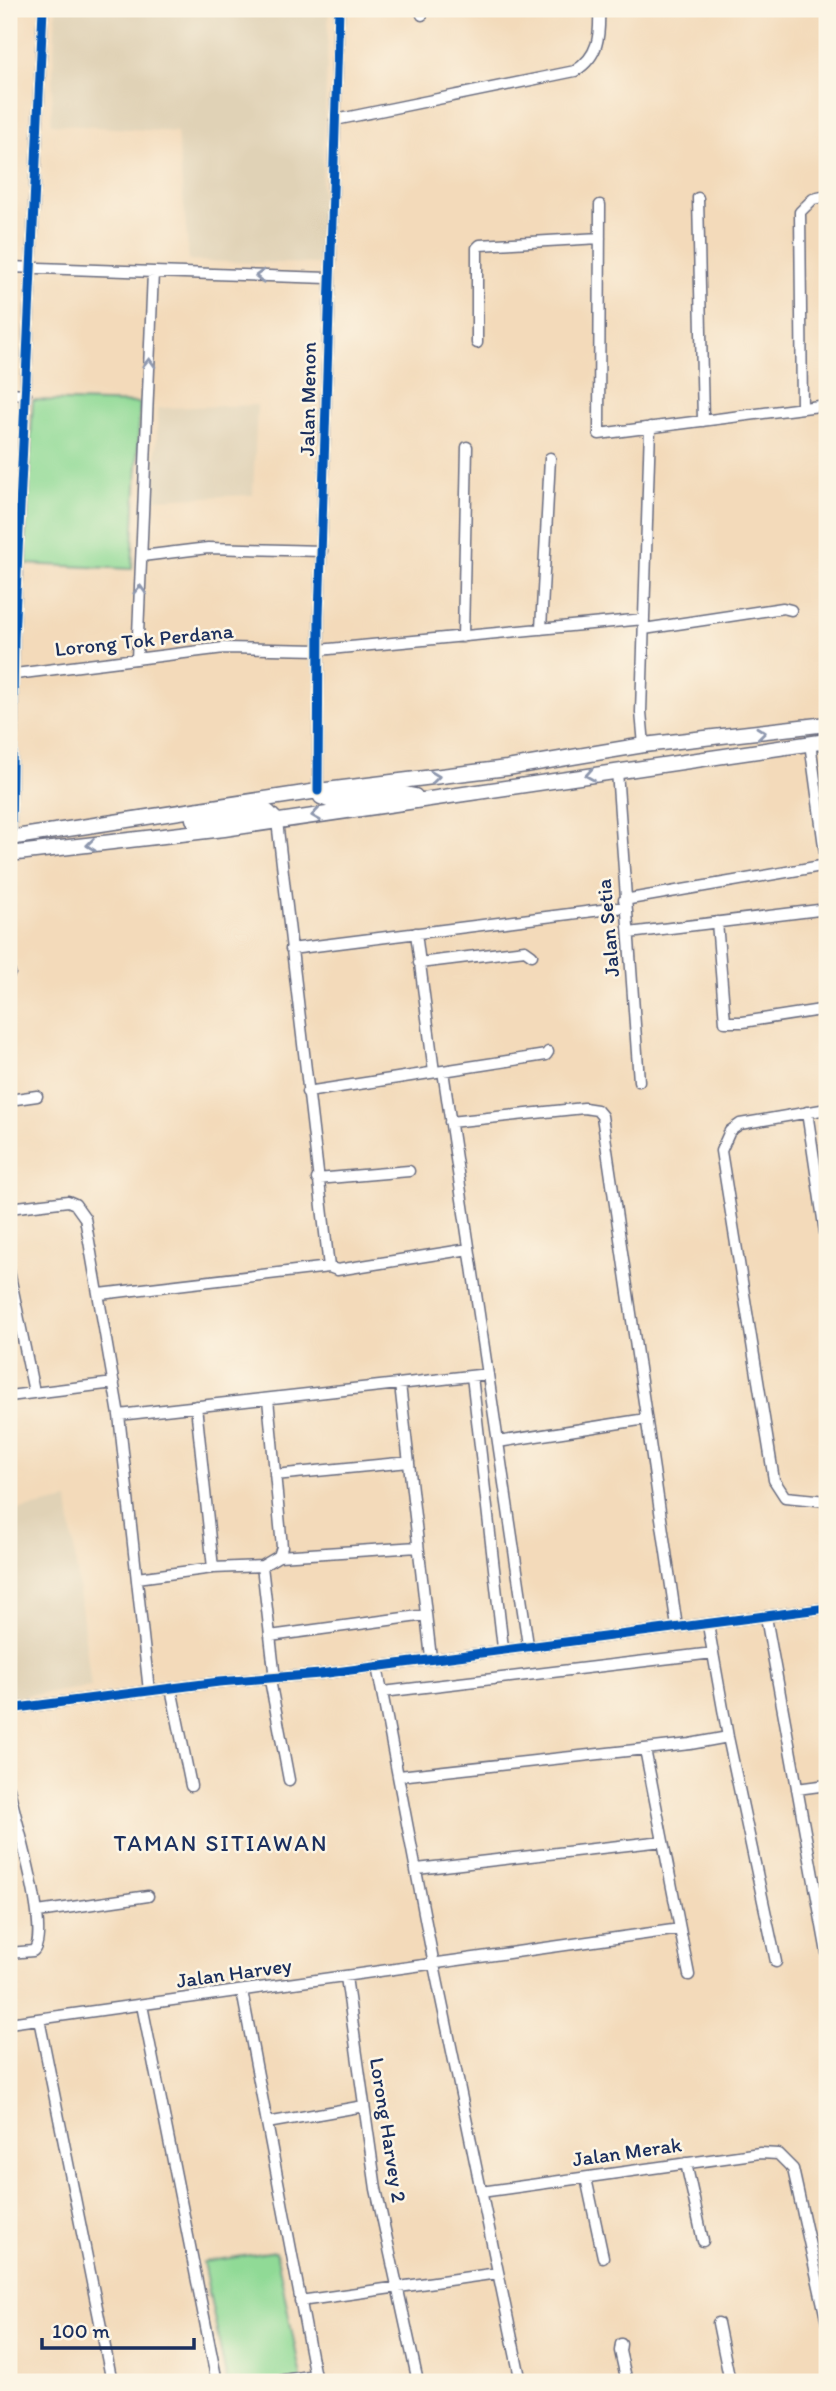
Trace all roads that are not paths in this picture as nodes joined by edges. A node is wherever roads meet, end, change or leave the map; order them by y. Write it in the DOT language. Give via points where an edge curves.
graph roads {
  1 [pos="43,9"];
  2 [pos="339,9"];
  3 [pos="599,9"];
  4 [pos="335,120"];
  5 [pos="827,196"];
  6 [pos="698,198"];
  7 [pos="600,205"];
  8 [pos="600,238"];
  9 [pos="9,267"];
  10 [pos="32,267"];
  11 [pos="153,272"];
  12 [pos="328,278"];
  13 [pos="477,343"];
  14 [pos="9,393"];
  15 [pos="26,394"];
  16 [pos="827,405"];
  17 [pos="802,408"];
  18 [pos="703,421"];
  19 [pos="650,427"];
  20 [pos="467,447"];
  21 [pos="550,458"];
  22 [pos="322,551"];
  23 [pos="142,556"];
  24 [pos="791,610"];
  25 [pos="644,624"];
  26 [pos="541,629"];
  27 [pos="463,637"];
  28 [pos="319,650"];
  29 [pos="138,659"];
  30 [pos="15,674"];
  31 [pos="12,689"];
  32 [pos="827,724"];
  33 [pos="803,727"];
  34 [pos="827,734"];
  35 [pos="827,741"];
  36 [pos="810,743"];
  37 [pos="644,745"];
  38 [pos="788,746"];
  39 [pos="507,768"];
  40 [pos="617,771"];
  41 [pos="318,791"];
  42 [pos="431,799"];
  43 [pos="277,821"];
  44 [pos="122,822"];
  45 [pos="10,837"];
  46 [pos="9,854"];
  47 [pos="827,866"];
  48 [pos="624,904"];
  49 [pos="827,909"];
  50 [pos="717,922"];
  51 [pos="416,933"];
  52 [pos="629,933"];
  53 [pos="291,949"];
  54 [pos="531,955"];
  55 [pos="419,963"];
  56 [pos="827,1009"];
  57 [pos="548,1052"];
  58 [pos="438,1072"];
  59 [pos="639,1081"];
  60 [pos="307,1092"];
  61 [pos="37,1097"];
  62 [pos="9,1100"];
  63 [pos="827,1109"];
  64 [pos="807,1112"];
  65 [pos="450,1122"];
  66 [pos="408,1171"];
  67 [pos="317,1180"];
  68 [pos="9,1208"];
  69 [pos="827,1246"];
  70 [pos="469,1249"];
  71 [pos="328,1267"];
  72 [pos="9,1271"];
  73 [pos="100,1294"];
  74 [pos="488,1374"];
  75 [pos="472,1376"];
  76 [pos="114,1382"];
  77 [pos="400,1384"];
  78 [pos="34,1392"];
  79 [pos="9,1396"];
  80 [pos="268,1399"];
  81 [pos="197,1406"];
  82 [pos="119,1415"];
  83 [pos="646,1419"];
  84 [pos="498,1442"];
  85 [pos="409,1462"];
  86 [pos="275,1475"];
  87 [pos="827,1501"];
  88 [pos="418,1547"];
  89 [pos="279,1556"];
  90 [pos="262,1566"];
  91 [pos="213,1568"];
  92 [pos="137,1578"];
  93 [pos="827,1608"];
  94 [pos="426,1615"];
  95 [pos="766,1617"];
  96 [pos="708,1625"];
  97 [pos="677,1627"];
  98 [pos="270,1636"];
  99 [pos="528,1645"];
  100 [pos="503,1648"];
  101 [pos="713,1653"];
  102 [pos="431,1658"];
  103 [pos="377,1666"];
  104 [pos="273,1679"];
  105 [pos="172,1688"];
  106 [pos="149,1691"];
  107 [pos="383,1692"];
  108 [pos="9,1709"];
  109 [pos="728,1737"];
  110 [pos="645,1749"];
  111 [pos="400,1776"];
  112 [pos="289,1780"];
  113 [pos="827,1785"];
  114 [pos="191,1786"];
  115 [pos="9,1788"];
  116 [pos="797,1789"];
  117 [pos="663,1841"];
  118 [pos="417,1870"];
  119 [pos="148,1896"];
  120 [pos="38,1912"];
  121 [pos="680,1929"];
  122 [pos="827,1953"];
  123 [pos="9,1954"];
  124 [pos="776,1962"];
  125 [pos="434,1965"];
  126 [pos="689,1975"];
  127 [pos="346,1977"];
  128 [pos="242,1991"];
  129 [pos="142,2005"];
  130 [pos="39,2019"];
  131 [pos="9,2023"];
  132 [pos="364,2106"];
  133 [pos="267,2123"];
  134 [pos="687,2164"];
  135 [pos="586,2178"];
  136 [pos="481,2192"];
  137 [pos="703,2241"];
  138 [pos="603,2257"];
  139 [pos="821,2265"];
  140 [pos="498,2273"];
  141 [pos="397,2287"];
  142 [pos="300,2301"];
  143 [pos="718,2323"];
  144 [pos="827,2323"];
  145 [pos="621,2344"];
  146 [pos="315,2379"];
  147 [pos="112,2382"];
  148 [pos="216,2382"];
  149 [pos="272,2382"];
  150 [pos="418,2382"];
  151 [pos="521,2382"];
  152 [pos="627,2382"];
  153 [pos="730,2382"];
  1 -- 10 [label="street"];
  2 -- 4 [label="street, Jalan Menon"];
  3 -- 4 [label="street" via="595,52 575,71"];
  4 -- 12 [label="street, Jalan Menon"];
  5 -- 17 [label="street" via="813,199 800,212"];
  6 -- 18 [label="street"];
  7 -- 8 [label="street"];
  8 -- 13 [label="street" via="480,244"];
  8 -- 19 [label="street" via="599,434"];
  9 -- 10 [label="street"];
  10 -- 11 [label="street"];
  10 -- 15 [label="street"];
  12 -- 11 [label="street, one-way"];
  23 -- 11 [label="street, one-way"];
  12 -- 22 [label="street, Jalan Menon"];
  14 -- 15 [label="street"];
  15 -- 30 [label="street"];
  16 -- 17 [label="street"];
  17 -- 18 [label="street"];
  18 -- 19 [label="street"];
  19 -- 25 [label="street"];
  20 -- 27 [label="street"];
  21 -- 26 [label="street"];
  22 -- 23 [label="street" via="208,548"];
  22 -- 28 [label="street, Jalan Menon"];
  29 -- 23 [label="street, one-way"];
  24 -- 25 [label="street, Lorong Tok Perdana"];
  25 -- 26 [label="street, Lorong Tok Perdana"];
  25 -- 37 [label="street"];
  26 -- 27 [label="street, Lorong Tok Perdana"];
  27 -- 28 [label="street, Lorong Tok Perdana"];
  28 -- 29 [label="street, Lorong Tok Perdana" via="224,648"];
  28 -- 41 [label="street, Jalan Menon"];
  29 -- 30 [label="street, Lorong Tok Perdana"];
  30 -- 31 [label="street"];
  31 -- 45 [label="street"];
  32 -- 33 [label="highway"];
  33 -- 34 [label="highway"];
  37 -- 33 [label="highway, one-way"];
  35 -- 36 [label="highway"];
  36 -- 38 [label="highway"];
  36 -- 47 [label="street"];
  37 -- 38 [label="highway" via="657,756"];
  37 -- 39 [label="highway"];
  38 -- 40 [label="highway"];
  39 -- 40 [label="highway" via="537,771 604,760"];
  41 -- 39 [label="highway, one-way"];
  40 -- 42 [label="highway, one-way"];
  40 -- 48 [label="street, Jalan Setia"];
  41 -- 42 [label="highway" via="331,801 400,793"];
  41 -- 44 [label="highway"];
  42 -- 43 [label="highway, one-way"];
  43 -- 44 [label="highway" via="268,812 260,812"];
  43 -- 46 [label="highway, one-way"];
  43 -- 53 [label="street"];
  44 -- 45 [label="highway"];
  47 -- 48 [label="street"];
  48 -- 51 [label="street"];
  48 -- 52 [label="street, Jalan Setia"];
  49 -- 50 [label="street"];
  50 -- 52 [label="street"];
  50 -- 56 [label="street" via="725,1022"];
  51 -- 53 [label="street"];
  51 -- 55 [label="street"];
  52 -- 59 [label="street, Jalan Setia"];
  53 -- 60 [label="street"];
  54 -- 55 [label="street" via="525,950"];
  55 -- 58 [label="street"];
  57 -- 58 [label="street"];
  58 -- 60 [label="street"];
  58 -- 65 [label="street"];
  60 -- 67 [label="street"];
  61 -- 62 [label="street"];
  63 -- 64 [label="street"];
  64 -- 69 [label="street"];
  64 -- 87 [label="street" via="740,1124 730,1131 721,1151 774,1480 785,1497"];
  65 -- 70 [label="street"];
  65 -- 83 [label="street" via="584,1108 602,1116"];
  66 -- 67 [label="street"];
  67 -- 71 [label="street"];
  68 -- 73 [label="street" via="68,1201 81,1209"];
  70 -- 71 [label="street" via="337,1270"];
  70 -- 74 [label="street"];
  71 -- 73 [label="street"];
  72 -- 78 [label="street"];
  73 -- 76 [label="street"];
  74 -- 75 [label="street"];
  74 -- 84 [label="street"];
  75 -- 77 [label="street"];
  75 -- 100 [label="street"];
  76 -- 78 [label="street"];
  76 -- 82 [label="street"];
  77 -- 80 [label="street"];
  77 -- 85 [label="street"];
  78 -- 79 [label="street"];
  80 -- 81 [label="street"];
  80 -- 86 [label="street"];
  81 -- 82 [label="street"];
  81 -- 91 [label="street"];
  82 -- 92 [label="street"];
  83 -- 84 [label="street"];
  83 -- 97 [label="street"];
  84 -- 99 [label="street"];
  85 -- 86 [label="street"];
  85 -- 88 [label="street"];
  86 -- 89 [label="street"];
  88 -- 89 [label="street"];
  88 -- 94 [label="street"];
  89 -- 90 [label="street"];
  90 -- 91 [label="street"];
  90 -- 98 [label="street"];
  91 -- 92 [label="street"];
  92 -- 106 [label="street"];
  93 -- 95 [label="street"];
  94 -- 98 [label="street"];
  94 -- 102 [label="street"];
  95 -- 96 [label="street"];
  95 -- 116 [label="street"];
  96 -- 97 [label="street"];
  96 -- 101 [label="street"];
  97 -- 99 [label="street"];
  98 -- 104 [label="street"];
  99 -- 100 [label="street"];
  100 -- 102 [label="street"];
  101 -- 107 [label="street"];
  101 -- 109 [label="street"];
  102 -- 103 [label="street"];
  103 -- 104 [label="street"];
  103 -- 107 [label="street"];
  104 -- 105 [label="street"];
  104 -- 112 [label="street"];
  105 -- 106 [label="street"];
  105 -- 114 [label="street"];
  106 -- 108 [label="street"];
  107 -- 111 [label="street"];
  109 -- 110 [label="street"];
  109 -- 124 [label="street"];
  110 -- 111 [label="street"];
  110 -- 117 [label="street"];
  111 -- 118 [label="street"];
  113 -- 116 [label="street"];
  115 -- 120 [label="street"];
  116 -- 122 [label="street"];
  117 -- 118 [label="street"];
  117 -- 121 [label="street"];
  118 -- 125 [label="street"];
  119 -- 120 [label="street"];
  120 -- 123 [label="street" via="38,1947"];
  121 -- 125 [label="street, Jalan Harvey"];
  121 -- 126 [label="street"];
  125 -- 127 [label="street, Jalan Harvey"];
  125 -- 136 [label="street"];
  127 -- 128 [label="street, Jalan Harvey"];
  127 -- 132 [label="street, Lorong Harvey 2"];
  128 -- 129 [label="street, Jalan Harvey"];
  128 -- 133 [label="street"];
  129 -- 130 [label="street, Jalan Harvey"];
  129 -- 148 [label="street"];
  130 -- 131 [label="street, Jalan Harvey"];
  130 -- 147 [label="street"];
  132 -- 133 [label="street"];
  132 -- 141 [label="street, Lorong Harvey 2"];
  133 -- 142 [label="street"];
  134 -- 135 [label="street, Jalan Merak"];
  134 -- 137 [label="street"];
  134 -- 139 [label="street, Jalan Merak" via="778,2154 793,2169"];
  135 -- 136 [label="street, Jalan Merak"];
  135 -- 138 [label="street"];
  136 -- 140 [label="street"];
  139 -- 144 [label="street"];
  140 -- 141 [label="street"];
  140 -- 151 [label="street"];
  141 -- 142 [label="street"];
  141 -- 150 [label="street, Lorong Harvey 2"];
  142 -- 146 [label="street"];
  143 -- 153 [label="street"];
  145 -- 152 [label="street"];
  146 -- 149 [label="street"];
}
